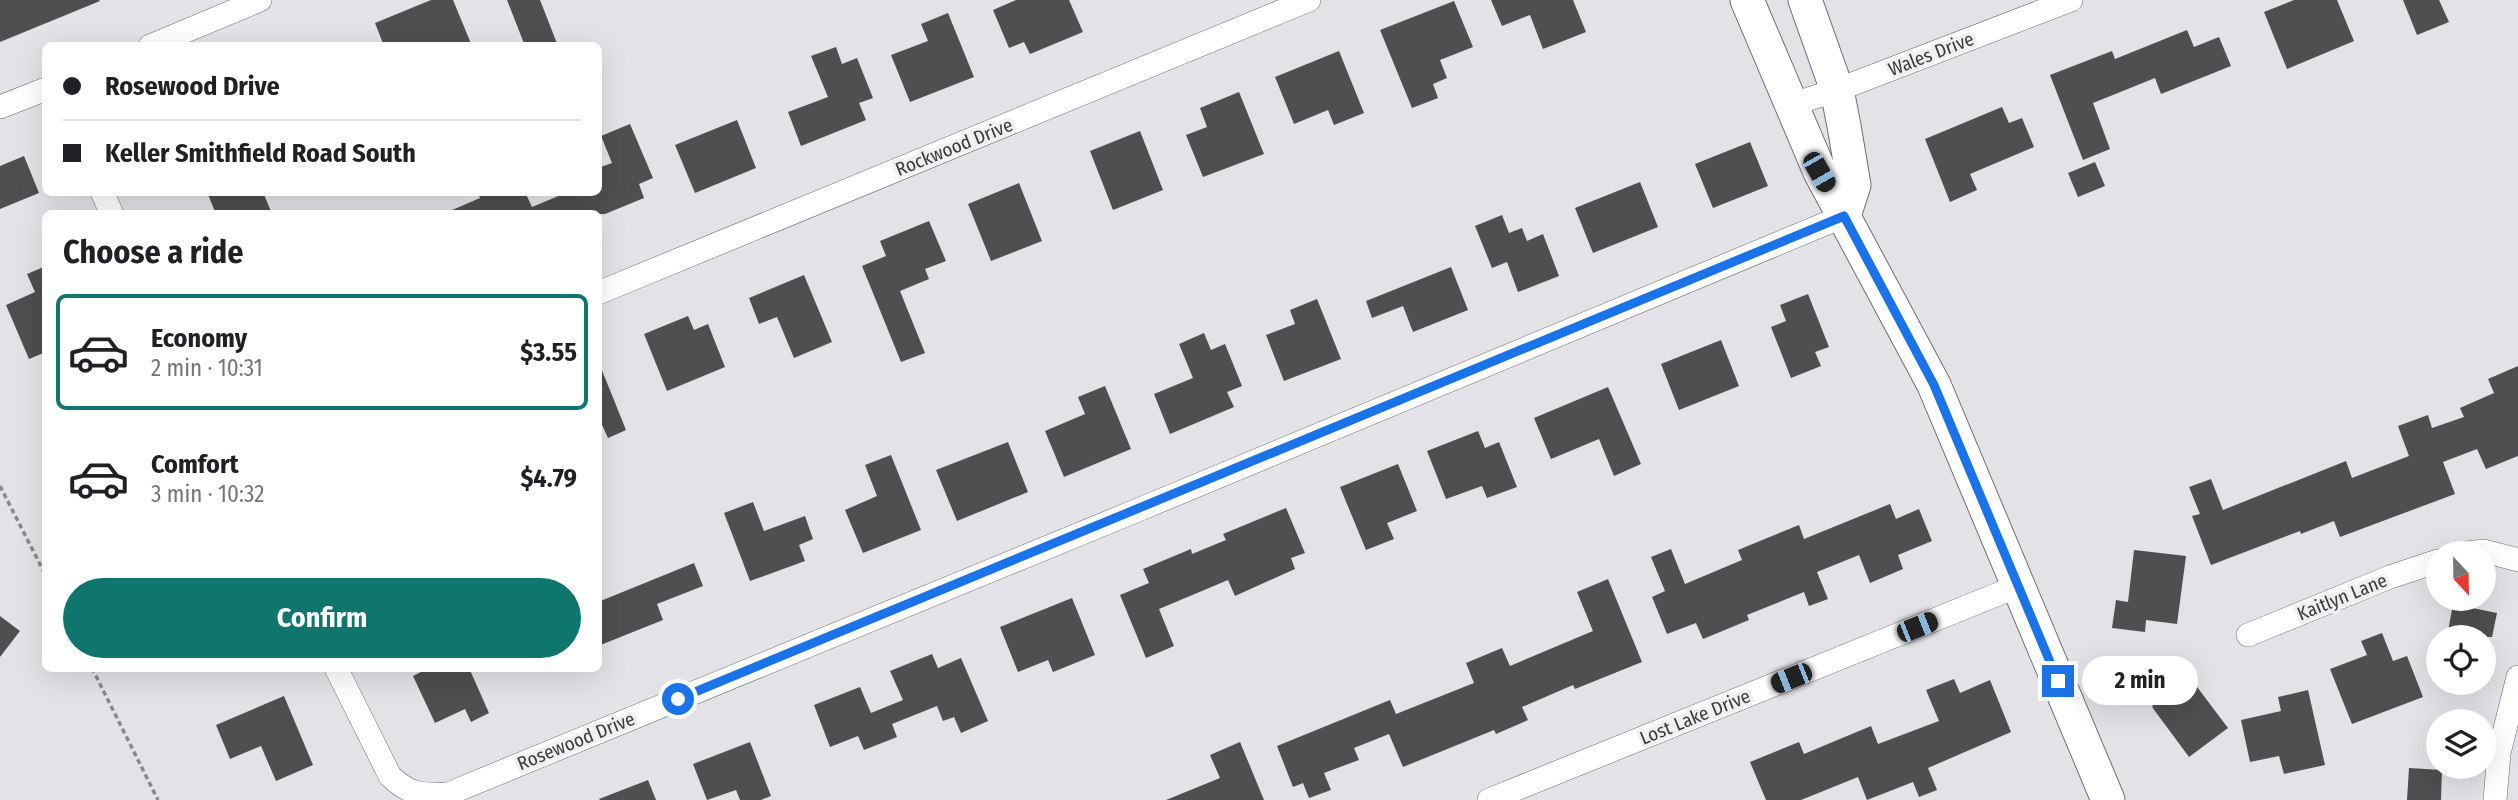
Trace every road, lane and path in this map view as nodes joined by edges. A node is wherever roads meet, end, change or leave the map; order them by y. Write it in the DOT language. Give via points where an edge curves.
graph roads {
  1 [pos="260,0"];
  2 [pos="1309,0"];
  3 [pos="1747,0"];
  4 [pos="1804,0"];
  5 [pos="2071,0"];
  6 [pos="160,42"];
  7 [pos="1837,90"];
  8 [pos="42,91"];
  9 [pos="1790,105"];
  10 [pos="0,107"];
  11 [pos="1844,216"];
  12 [pos="602,291"];
  13 [pos="0,486"];
  14 [pos="2496,554"];
  15 [pos="2518,560"];
  16 [pos="2426,565"];
  17 [pos="42,568"];
  18 [pos="2018,586"];
  19 [pos="2248,635"];
  20 [pos="94,672"];
  21 [pos="338,672"];
  22 [pos="2518,677"];
  23 [pos="158,800"];
  24 [pos="1489,800"];
  25 [pos="2108,800"];
  26 [pos="2495,800"];
  1 -- 6 [label="street"];
  2 -- 12 [label="street, Rockwood Drive"];
  3 -- 9 [label="main road"];
  4 -- 7 [label="main road"];
  5 -- 7 [label="street, Wales Drive"];
  7 -- 9 [label="street, Wales Drive"];
  7 -- 11 [label="main road" via="1854,185"];
  8 -- 10 [label="street"];
  9 -- 11 [label="main road"];
  11 -- 18 [label="main road" via="1934,385"];
  11 -- 21 [label="street, Rosewood Drive" via="448,794 423,795 404,789 390,776"];
  13 -- 17 [label="path"];
  14 -- 15 [label="street"];
  16 -- 19 [label="street, Kaitlyn Lane"];
  18 -- 24 [label="street, Lost Lake Drive"];
  18 -- 25 [label="main road"];
  20 -- 23 [label="path"];
  22 -- 26 [label="street" via="2499,753"];
}
